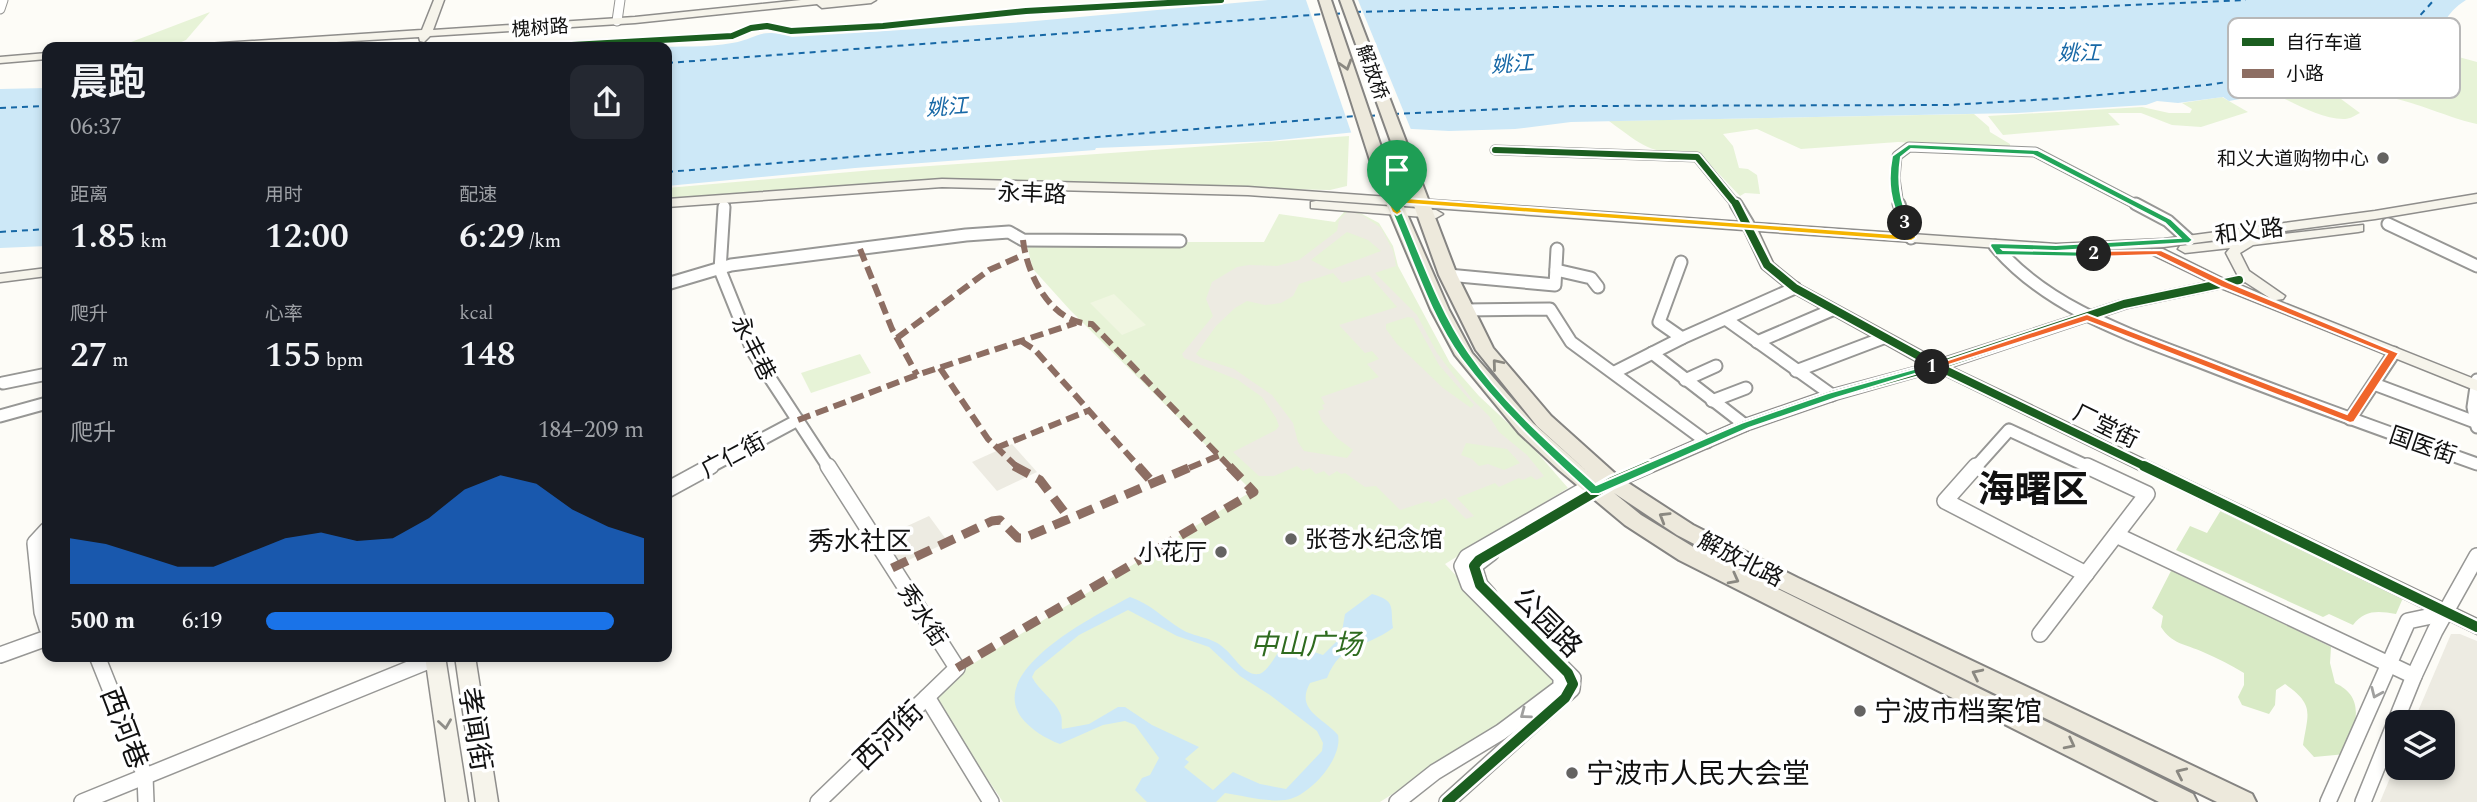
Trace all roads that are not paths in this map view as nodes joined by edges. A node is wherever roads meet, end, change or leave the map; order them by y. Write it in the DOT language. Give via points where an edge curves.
graph roads {
  1 [pos="3,0"];
  2 [pos="439,0"];
  3 [pos="620,0"];
  4 [pos="831,0"];
  5 [pos="871,0"];
  6 [pos="1325,0"];
  7 [pos="1346,0"];
  8 [pos="758,4"];
  9 [pos="0,9"];
  10 [pos="617,21"];
  11 [pos="425,37"];
  12 [pos="316,42"];
  13 [pos="348,42"];
  14 [pos="42,59"];
  15 [pos="0,61"];
  16 [pos="1399,144"];
  17 [pos="1371,146"];
  18 [pos="1495,150"];
  19 [pos="2477,198"];
  20 [pos="672,203"];
  21 [pos="1395,206"];
  22 [pos="724,207"];
  23 [pos="1423,208"];
  24 [pos="2477,209"];
  25 [pos="672,211"];
  26 [pos="2388,225"];
  27 [pos="1751,229"];
  28 [pos="1911,238"];
  29 [pos="2189,240"];
  30 [pos="1180,242"];
  31 [pos="2249,242"];
  32 [pos="1557,248"];
  33 [pos="1997,249"];
  34 [pos="2176,250"];
  35 [pos="2158,252"];
  36 [pos="1681,262"];
  37 [pos="42,265"];
  38 [pos="2477,266"];
  39 [pos="0,269"];
  40 [pos="720,270"];
  41 [pos="1556,270"];
  42 [pos="42,273"];
  43 [pos="1448,275"];
  44 [pos="0,278"];
  45 [pos="2231,282"];
  46 [pos="672,284"];
  47 [pos="1598,287"];
  48 [pos="1795,288"];
  49 [pos="2278,296"];
  50 [pos="1464,310"];
  51 [pos="1832,310"];
  52 [pos="2087,317"];
  53 [pos="1727,320"];
  54 [pos="1682,338"];
  55 [pos="1883,338"];
  56 [pos="1757,342"];
  57 [pos="1652,353"];
  58 [pos="2394,353"];
  59 [pos="1716,366"];
  60 [pos="1937,366"];
  61 [pos="1796,371"];
  62 [pos="1615,372"];
  63 [pos="42,375"];
  64 [pos="1685,380"];
  65 [pos="2477,382"];
  66 [pos="3,383"];
  67 [pos="2374,384"];
  68 [pos="1746,388"];
  69 [pos="1832,395"];
  70 [pos="1712,401"];
  71 [pos="42,404"];
  72 [pos="0,416"];
  73 [pos="2350,419"];
  74 [pos="798,420"];
  75 [pos="2476,424"];
  76 [pos="1745,425"];
  77 [pos="1707,442"];
  78 [pos="2477,464"];
  79 [pos="672,487"];
  80 [pos="1604,487"];
  81 [pos="42,534"];
  82 [pos="2116,535"];
  83 [pos="2477,556"];
  84 [pos="2086,574"];
  85 [pos="42,612"];
  86 [pos="2446,613"];
  87 [pos="2477,627"];
  88 [pos="2040,634"];
  89 [pos="42,640"];
  90 [pos="0,654"];
  91 [pos="99,662"];
  92 [pos="423,662"];
  93 [pos="436,662"];
  94 [pos="466,662"];
  95 [pos="2389,663"];
  96 [pos="957,668"];
  97 [pos="2414,676"];
  98 [pos="927,697"];
  99 [pos="145,776"];
  100 [pos="82,802"];
  101 [pos="146,802"];
  102 [pos="457,802"];
  103 [pos="487,802"];
  104 [pos="818,802"];
  105 [pos="991,802"];
  106 [pos="1397,802"];
  107 [pos="1447,802"];
  108 [pos="2184,802"];
  109 [pos="2243,802"];
  110 [pos="2328,802"];
  111 [pos="2363,802"];
  1 -- 9 [label="street"];
  2 -- 11 [label="main road"];
  3 -- 10 [label="street"];
  4 -- 8 [label="main road, 槐树路"];
  5 -- 11 [label="main road, 槐树路"];
  6 -- 17 [label="main road, 解放桥, one-way"];
  7 -- 16 [label="main road, 解放桥"];
  8 -- 10 [label="main road, 槐树路"];
  10 -- 11 [label="main road, 槐树路"];
  11 -- 12 [label="main road, 槐树路"];
  11 -- 13 [label="main road, 槐树路"];
  14 -- 15 [label="main road"];
  16 -- 23 [label="main road, 解放北路"];
  17 -- 21 [label="main road, 解放北路"];
  18 -- 27 [label="street" via="1697,157"];
  19 -- 29 [label="main road, 和义路"];
  20 -- 21 [label="main road, 永丰路" via="942,183 1248,191"];
  21 -- 22 [label="main road, 永丰路" via="964,191"];
  21 -- 23 [label="main road, 和义路"];
  21 -- 80 [label="main road, 解放北路" via="1464,355 1526,428"];
  22 -- 25 [label="main road, 永丰路"];
  22 -- 40 [label="street"];
  23 -- 27 [label="main road, 和义路"];
  23 -- 43 [label="main road, 解放北路"];
  24 -- 26 [label="main road, 和义路"];
  26 -- 31 [label="main road, 和义路"];
  26 -- 38 [label="street"];
  27 -- 28 [label="main road, 和义路"];
  27 -- 33 [label="main road, 和义路"];
  27 -- 48 [label="main road, 厂堂街" via="1766,265"];
  28 -- 29 [label="street" via="1895,200 1897,156 1909,147 1942,146 2035,152 2168,221"];
  28 -- 33 [label="main road, 和义路"];
  29 -- 33 [label="main road, 和义路"];
  30 -- 40 [label="street" via="1023,240 1009,232 987,233 747,262"];
  31 -- 34 [label="main road, 和义路"];
  31 -- 49 [label="main road" via="2233,253 2235,265"];
  32 -- 41 [label="street"];
  33 -- 35 [label="main road, 和义路" via="2062,256"];
  33 -- 52 [label="street, 国医街" via="2014,270"];
  34 -- 35 [label="main road, 和义路"];
  34 -- 45 [label="main road"];
  35 -- 45 [label="main road"];
  36 -- 54 [label="street" via="1659,322"];
  37 -- 39 [label="main road"];
  40 -- 46 [label="street"];
  40 -- 74 [label="street, 永丰巷" via="741,331 779,397"];
  41 -- 43 [label="street" via="1555,285"];
  41 -- 47 [label="street" via="1591,278"];
  42 -- 44 [label="main road"];
  43 -- 50 [label="main road, 解放北路"];
  45 -- 49 [label="main road"];
  45 -- 52 [label="street" via="2124,304"];
  45 -- 58 [label="main road"];
  48 -- 51 [label="main road, 厂堂街"];
  48 -- 53 [label="street"];
  49 -- 65 [label="main road"];
  50 -- 62 [label="street" via="1550,309 1571,342"];
  80 -- 50 [label="main road, 解放北路, one-way" via="1485,351"];
  51 -- 55 [label="main road, 厂堂街"];
  51 -- 56 [label="street"];
  52 -- 60 [label="street"];
  52 -- 73 [label="street, 国医街"];
  53 -- 54 [label="street"];
  53 -- 56 [label="street"];
  54 -- 57 [label="street"];
  55 -- 60 [label="main road, 厂堂街"];
  55 -- 61 [label="street"];
  56 -- 61 [label="street"];
  57 -- 62 [label="street"];
  57 -- 64 [label="street"];
  58 -- 65 [label="main road"];
  58 -- 67 [label="street"];
  59 -- 64 [label="street"];
  60 -- 69 [label="street"];
  60 -- 86 [label="main road, 厂堂街"];
  61 -- 69 [label="street"];
  62 -- 77 [label="street"];
  63 -- 66 [label="street"];
  64 -- 70 [label="street"];
  65 -- 75 [label="street"];
  67 -- 73 [label="street"];
  67 -- 75 [label="street"];
  68 -- 70 [label="street"];
  69 -- 76 [label="street"];
  70 -- 76 [label="street"];
  71 -- 72 [label="street"];
  73 -- 78 [label="street, 国医街"];
  74 -- 79 [label="street, 广仁街"];
  74 -- 96 [label="street, 秀水街"];
  76 -- 77 [label="street"];
  77 -- 80 [label="street"];
  80 -- 106 [label="street, 公园路, one-way" via="1581,491 1467,557 1462,566 1477,594 1563,682 1500,733 1435,772"];
  80 -- 107 [label="street, 公园路" via="1474,566 1480,585 1568,673 1573,684 1565,698"];
  80 -- 108 [label="main road, 解放北路, one-way" via="1633,520 1739,582"];
  109 -- 80 [label="main road, 解放北路, one-way" via="1790,584"];
  81 -- 85 [label="street" via="35,543"];
  82 -- 84 [label="street"];
  82 -- 84 [label="street" via="2147,494 2009,430 1945,501"];
  82 -- 95 [label="street"];
  83 -- 86 [label="street"];
  84 -- 88 [label="street"];
  86 -- 87 [label="main road, 厂堂街"];
  86 -- 95 [label="street" via="2408,621"];
  86 -- 97 [label="street"];
  89 -- 90 [label="street"];
  91 -- 99 [label="street, 西河巷"];
  92 -- 99 [label="street"];
  93 -- 102 [label="main road, 孝闻街, one-way"];
  94 -- 103 [label="main road, 孝闻街"];
  95 -- 97 [label="street"];
  95 -- 110 [label="street, one-way"];
  96 -- 98 [label="street, 西河街"];
  97 -- 111 [label="street"];
  98 -- 104 [label="street, 西河街"];
  98 -- 105 [label="street"];
  99 -- 100 [label="street"];
  99 -- 101 [label="street, 西河巷"];
}
